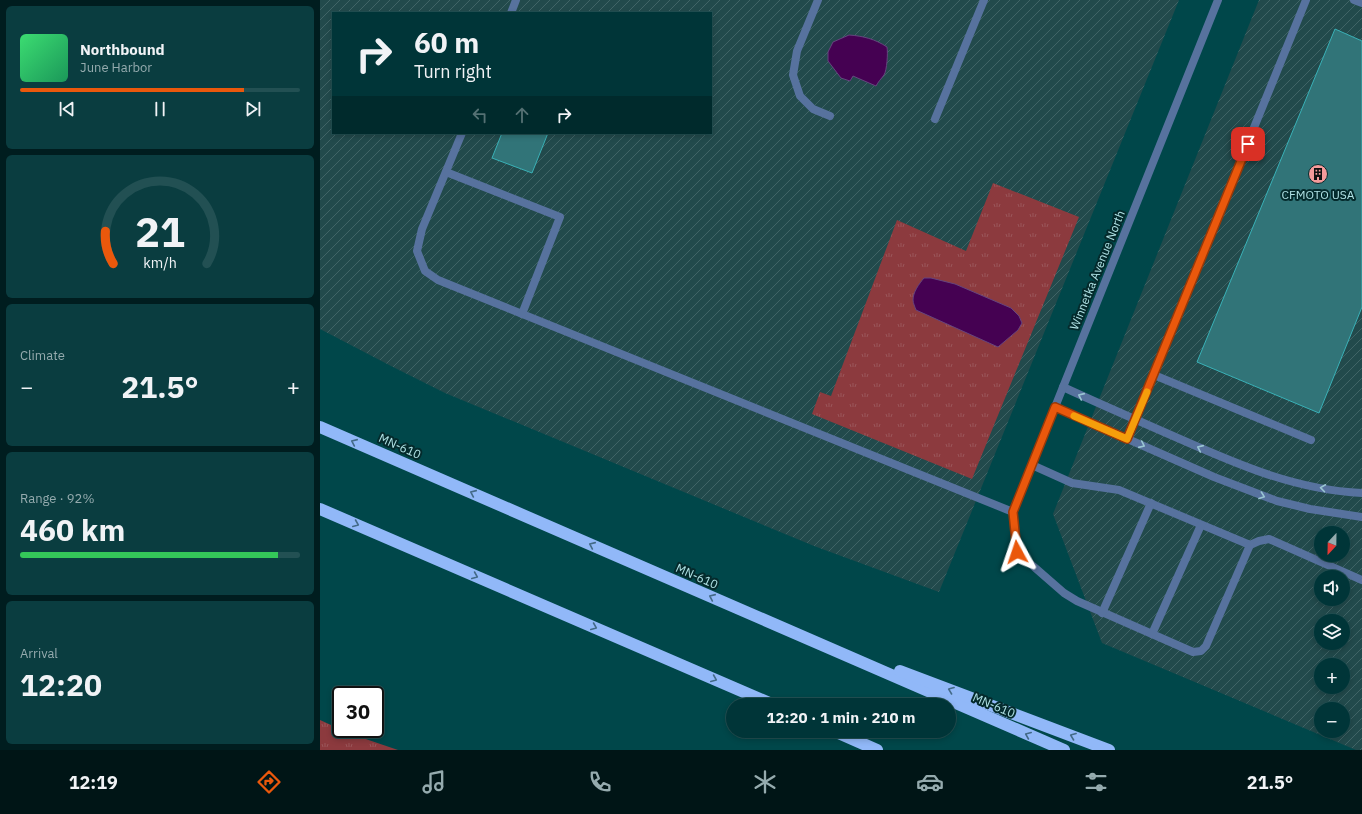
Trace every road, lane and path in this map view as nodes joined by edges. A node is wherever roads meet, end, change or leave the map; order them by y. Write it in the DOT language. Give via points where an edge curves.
graph roads {
  1 [pos="516,0"];
  2 [pos="818,0"];
  3 [pos="984,0"];
  4 [pos="1218,0"];
  5 [pos="1306,0"];
  6 [pos="1354,0"];
  7 [pos="1362,3"];
  8 [pos="510,12"];
  9 [pos="830,116"];
  10 [pos="936,119"];
  11 [pos="462,134"];
  12 [pos="446,172"];
  13 [pos="522,314"];
  14 [pos="1154,375"];
  15 [pos="1063,387"];
  16 [pos="1055,407"];
  17 [pos="1136,420"];
  18 [pos="320,427"];
  19 [pos="1127,439"];
  20 [pos="1311,440"];
  21 [pos="1032,465"];
  22 [pos="1362,493"];
  23 [pos="1151,503"];
  24 [pos="320,508"];
  25 [pos="1013,512"];
  26 [pos="1362,517"];
  27 [pos="1201,524"];
  28 [pos="1250,545"];
  29 [pos="1362,580"];
  30 [pos="747,613"];
  31 [pos="1102,613"];
  32 [pos="1152,634"];
  33 [pos="758,698"];
  34 [pos="850,738"];
  35 [pos="877,750"];
  36 [pos="1064,750"];
  37 [pos="1109,750"];
  1 -- 8 [label="street"];
  2 -- 9 [label="street" via="797,51 793,75 800,96 813,109"];
  3 -- 10 [label="street"];
  4 -- 15 [label="street, Winnetka Avenue North"];
  5 -- 14 [label="street"];
  6 -- 7 [label="street"];
  11 -- 12 [label="street"];
  12 -- 13 [label="street" via="422,230 417,251 425,271 438,280"];
  12 -- 13 [label="street" via="560,218"];
  13 -- 25 [label="street"];
  14 -- 17 [label="street"];
  14 -- 20 [label="street"];
  15 -- 16 [label="street, Winnetka Avenue North"];
  17 -- 15 [label="street, one-way"];
  16 -- 19 [label="street"];
  16 -- 21 [label="street, Winnetka Avenue North"];
  17 -- 19 [label="street"];
  22 -- 17 [label="street, one-way" via="1305,485 1264,474"];
  30 -- 18 [label="highway, MN-610, one-way"];
  19 -- 26 [label="street, one-way" via="1277,501"];
  21 -- 23 [label="street" via="1072,483 1119,490"];
  21 -- 25 [label="street, Winnetka Avenue North"];
  23 -- 27 [label="street"];
  23 -- 31 [label="street"];
  24 -- 33 [label="highway, one-way"];
  25 -- 31 [label="street, Winnetka Avenue North" via="1017,552 1064,593"];
  27 -- 28 [label="street"];
  27 -- 32 [label="street"];
  28 -- 29 [label="street" via="1270,539"];
  28 -- 32 [label="street" via="1206,646 1201,651 1194,652"];
  36 -- 30 [label="highway, MN-610, one-way"];
  37 -- 30 [label="highway, one-way"];
  31 -- 32 [label="street"];
  34 -- 35 [label="highway"];
}
